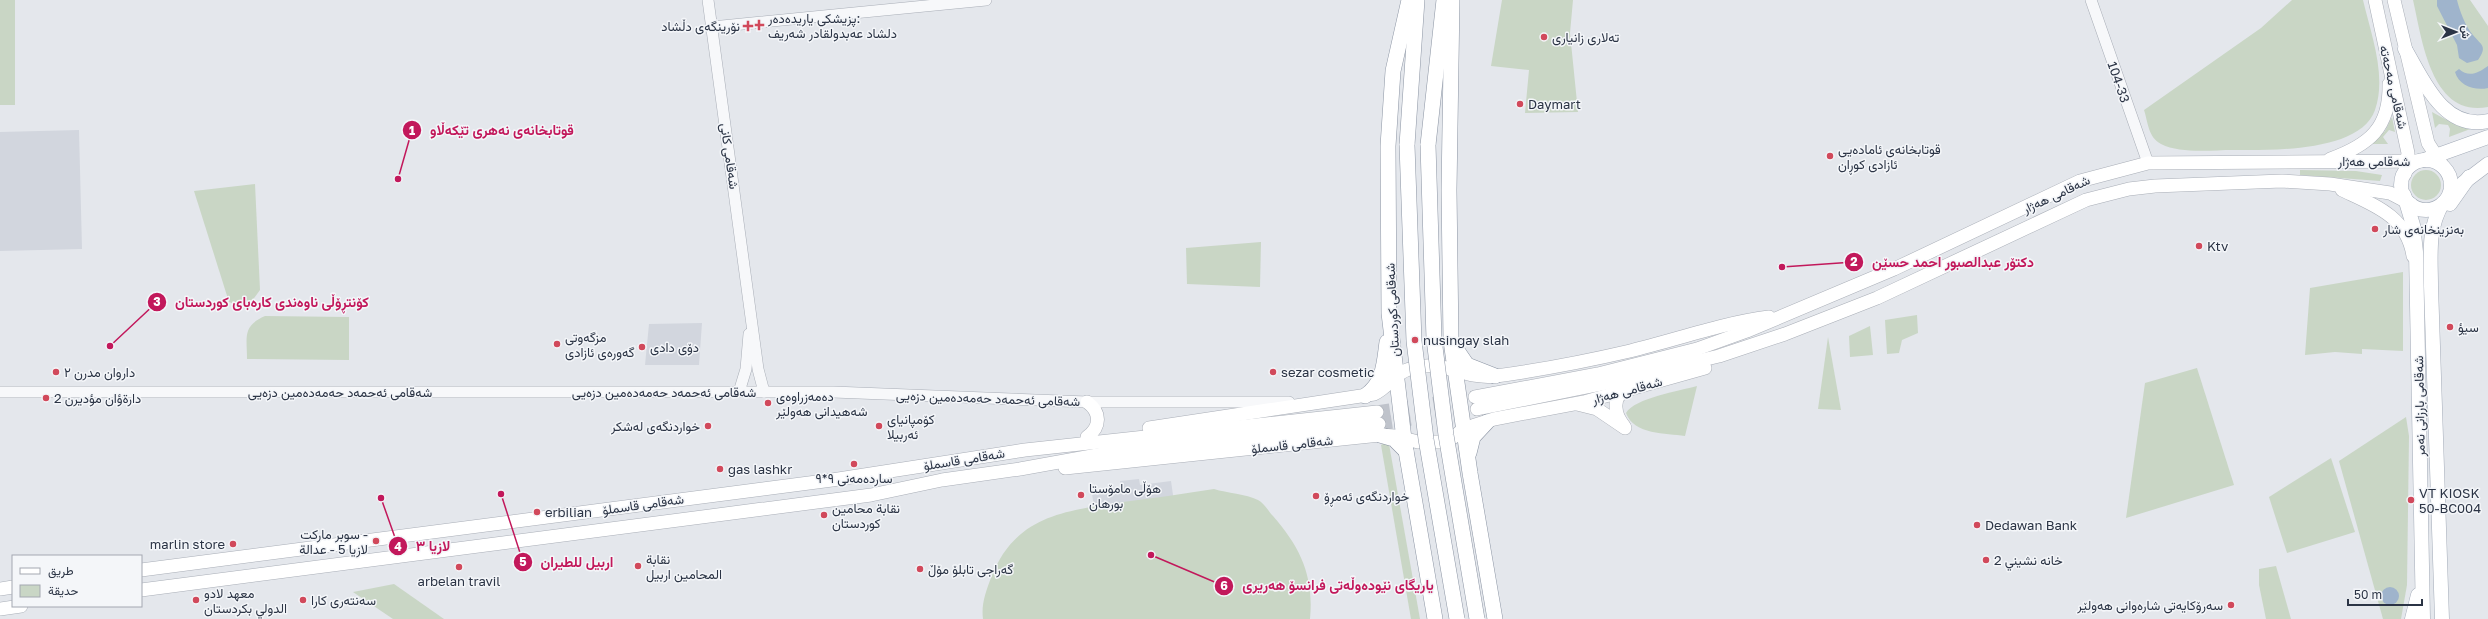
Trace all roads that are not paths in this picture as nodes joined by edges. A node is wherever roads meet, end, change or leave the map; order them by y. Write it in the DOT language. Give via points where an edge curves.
graph roads {
  1 [pos="708,0"];
  2 [pos="986,0"];
  3 [pos="1408,0"];
  4 [pos="1416,0"];
  5 [pos="1444,0"];
  6 [pos="1452,0"];
  7 [pos="2091,0"];
  8 [pos="2375,0"];
  9 [pos="2394,0"];
  10 [pos="712,27"];
  11 [pos="2405,48"];
  12 [pos="2388,56"];
  13 [pos="2488,121"];
  14 [pos="2488,137"];
  15 [pos="2435,157"];
  16 [pos="2302,161"];
  17 [pos="2148,164"];
  18 [pos="2488,164"];
  19 [pos="2411,165"];
  20 [pos="2444,168"];
  21 [pos="2469,178"];
  22 [pos="2330,184"];
  23 [pos="2407,200"];
  24 [pos="2446,200"];
  25 [pos="2010,216"];
  26 [pos="2017,231"];
  27 [pos="2416,277"];
  28 [pos="2431,286"];
  29 [pos="751,311"];
  30 [pos="1390,313"];
  31 [pos="1782,315"];
  32 [pos="1785,334"];
  33 [pos="1451,341"];
  34 [pos="1456,369"];
  35 [pos="1396,375"];
  36 [pos="1495,376"];
  37 [pos="1624,391"];
  38 [pos="0,392"];
  39 [pos="739,392"];
  40 [pos="764,392"];
  41 [pos="1365,396"];
  42 [pos="1087,402"];
  43 [pos="1327,402"];
  44 [pos="1574,404"];
  45 [pos="1487,422"];
  46 [pos="1379,423"];
  47 [pos="1463,429"];
  48 [pos="1087,437"];
  49 [pos="1405,445"];
  50 [pos="1025,450"];
  51 [pos="1468,462"];
  52 [pos="666,501"];
  53 [pos="669,521"];
  54 [pos="142,570"];
  55 [pos="2422,578"];
  56 [pos="12,587"];
  57 [pos="0,589"];
  58 [pos="142,590"];
  59 [pos="2441,597"];
  60 [pos="14,607"];
  61 [pos="0,609"];
  62 [pos="1435,619"];
  63 [pos="1457,619"];
  64 [pos="1477,619"];
  65 [pos="1495,619"];
  66 [pos="2412,619"];
  67 [pos="2423,619"];
  68 [pos="2442,619"];
  69 [pos="2448,619"];
  1 -- 10 [label="street, شەقامی کانی"];
  2 -- 10 [label="street"];
  3 -- 30 [label="highway, شەقامی کوردستان" via="1393,71 1388,146"];
  4 -- 63 [label="highway, شەقامی کوردستان, bridge" via="1407,145 1414,341 1426,438"];
  5 -- 64 [label="highway, bridge" via="1428,145 1434,339 1446,434"];
  6 -- 33 [label="highway" via="1449,190"];
  7 -- 17 [label="street, 104-33"];
  8 -- 12 [label="main road, شەقامی مەحەتە"];
  9 -- 11 [label="main road, شەقامی مەحەتە"];
  10 -- 29 [label="street, شەقامی کانی"];
  11 -- 13 [label="main road" via="2434,98 2446,110 2457,118 2469,122"];
  11 -- 15 [label="main road, شەقامی مەحەتە" via="2428,143"];
  12 -- 16 [label="main road" via="2387,110 2381,124 2369,140 2356,150 2329,159"];
  12 -- 19 [label="main road, شەقامی مەحەتە"];
  14 -- 15 [label="main road"];
  15 -- 19 [label="main road"];
  15 -- 20 [label="main road, شەقامی مەحەتە"];
  16 -- 17 [label="main road, شەقامی هەژار"];
  16 -- 19 [label="main road, شەقامی هەژار"];
  17 -- 25 [label="main road, شەقامی هەژار" via="2080,180"];
  18 -- 21 [label="main road, شەقامی بارزانی نەمر"];
  19 -- 20 [label="main road" via="2434,162"];
  19 -- 23 [label="main road, شەقامی بارزانی نەمر" via="2402,184"];
  20 -- 24 [label="main road, شەقامی بارزانی نەمر" via="2451,182"];
  21 -- 24 [label="main road, شەقامی بارزانی نەمر"];
  21 -- 28 [label="main road" via="2453,198 2447,211 2440,232"];
  22 -- 23 [label="main road, شەقامی هەژار" via="2386,192"];
  22 -- 26 [label="main road, شەقامی هەژار" via="2282,181 2129,189 2086,200"];
  22 -- 27 [label="main road" via="2380,206 2398,222 2410,244"];
  23 -- 24 [label="main road, شەقامی بارزانی نەمر" via="2426,210 2437,208"];
  23 -- 27 [label="main road, شەقامی بارزانی نەمر" via="2413,226"];
  24 -- 28 [label="main road, شەقامی بارزانی نەمر" via="2435,217 2431,236"];
  25 -- 26 [label="main road"];
  25 -- 31 [label="main road, شەقامی هەژار" via="1894,269"];
  26 -- 32 [label="main road, شەقامی هەژار" via="1877,298"];
  27 -- 55 [label="main road, شەقامی بارزانی نەمر"];
  28 -- 59 [label="main road, شەقامی بارزانی نەمر"];
  29 -- 39 [label="street, شەقامی کانی" via="746,369"];
  29 -- 40 [label="street, شەقامی کانی" via="758,369"];
  30 -- 35 [label="highway, شەقامی کوردستان"];
  30 -- 41 [label="highway" via="1382,378"];
  31 -- 32 [label="main road, شەقامی هەژار" via="1697,349 1476,403 1602,384 1719,356"];
  31 -- 36 [label="main road, شەقامی هەژار" via="1748,320 1628,351"];
  32 -- 37 [label="main road, شەقامی هەژار" via="1734,360"];
  33 -- 34 [label="highway"];
  33 -- 36 [label="highway" via="1466,365"];
  34 -- 35 [label="main road, شەقامی قاسملۆ" via="1429,365 1411,368"];
  34 -- 36 [label="main road, شەقامی هەژار" via="1471,376"];
  34 -- 47 [label="highway"];
  35 -- 41 [label="main road, شەقامی قاسملۆ" via="1381,391"];
  35 -- 49 [label="highway, شەقامی کوردستان"];
  37 -- 44 [label="main road, شەقامی هەژار"];
  37 -- 44 [label="main road" via="1617,398 1616,407 1625,428 1596,410"];
  38 -- 39 [label="street, شەقامی ئەحمەد حەمەدەمین دزەیی"];
  39 -- 40 [label="street, شەقامی ئەحمەد حەمەدەمین دزەیی"];
  40 -- 42 [label="street, شەقامی ئەحمەد حەمەدەمین دزەیی" via="833,392"];
  41 -- 43 [label="main road, شەقامی قاسملۆ"];
  42 -- 43 [label="street, شەقامی ئەحمەد حەمەدەمین دزەیی"];
  42 -- 48 [label="main road" via="1095,410 1098,422"];
  43 -- 48 [label="main road, شەقامی قاسملۆ"];
  44 -- 45 [label="main road, شەقامی هەژار"];
  45 -- 47 [label="main road, شەقامی هەژار"];
  45 -- 51 [label="highway" via="1473,437"];
  46 -- 49 [label="highway"];
  46 -- 50 [label="main road, شەقامی قاسملۆ"];
  46 -- 53 [label="main road, شەقامی قاسملۆ" via="1069,468 1020,469 942,480 865,496"];
  47 -- 49 [label="main road" via="1454,437 1439,442"];
  47 -- 51 [label="highway"];
  48 -- 50 [label="main road, شەقامی قاسملۆ"];
  49 -- 62 [label="highway, شەقامی کوردستان"];
  50 -- 52 [label="main road, شەقامی قاسملۆ" via="832,480"];
  51 -- 65 [label="highway"];
  52 -- 53 [label="main road"];
  52 -- 54 [label="main road, شەقامی قاسملۆ"];
  53 -- 58 [label="main road, شەقامی قاسملۆ"];
  55 -- 66 [label="main road"];
  55 -- 67 [label="main road, شەقامی بارزانی نەمر"];
  56 -- 57 [label="main road"];
  59 -- 68 [label="main road, شەقامی بارزانی نەمر"];
  59 -- 69 [label="main road"];
  60 -- 61 [label="main road"];
}
